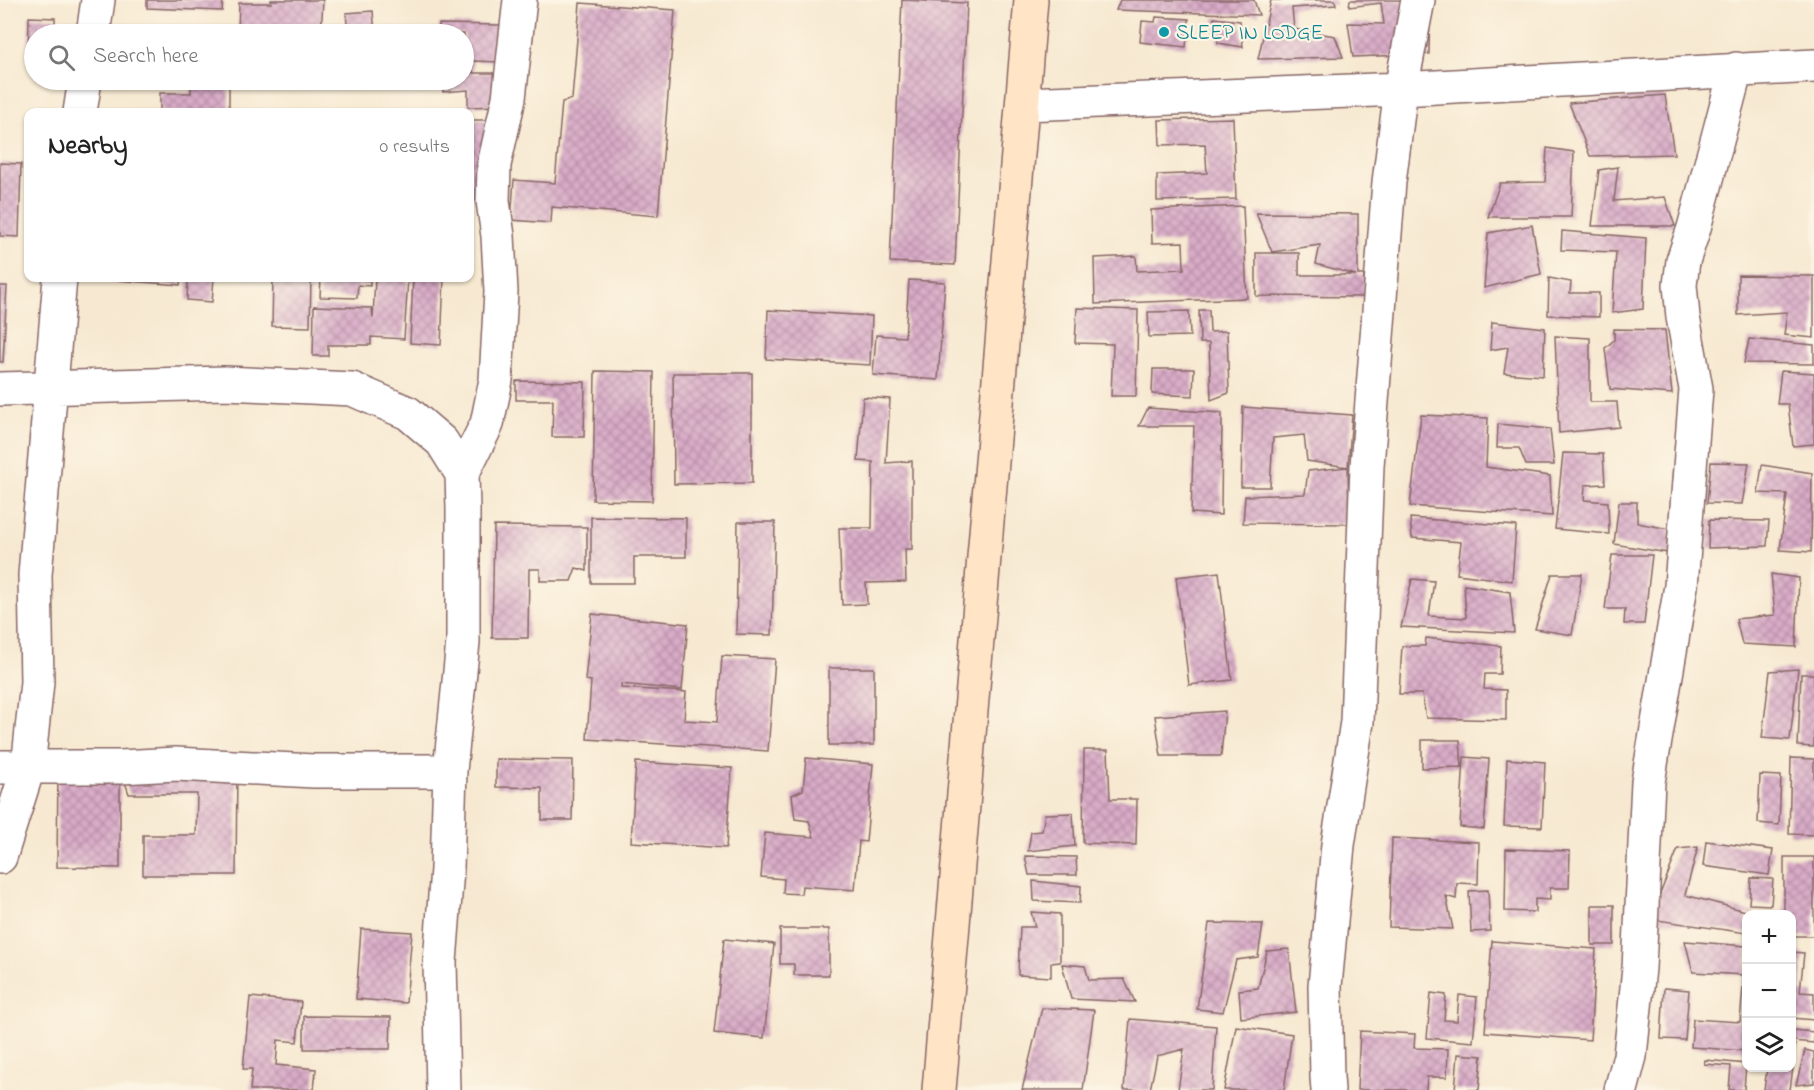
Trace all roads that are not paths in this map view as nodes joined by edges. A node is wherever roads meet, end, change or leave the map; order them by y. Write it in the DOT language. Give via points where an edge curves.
graph roads {
  1 [pos="98,0"];
  2 [pos="520,0"];
  3 [pos="1032,0"];
  4 [pos="1418,0"];
  5 [pos="94,24"];
  6 [pos="1814,66"];
  7 [pos="1736,69"];
  8 [pos="1401,89"];
  9 [pos="83,90"];
  10 [pos="1024,104"];
  11 [pos="81,108"];
  12 [pos="60,282"];
  13 [pos="50,388"];
  14 [pos="0,389"];
  15 [pos="462,474"];
  16 [pos="14,768"];
  17 [pos="450,771"];
  18 [pos="0,857"];
  19 [pos="443,1090"];
  20 [pos="939,1090"];
  21 [pos="1328,1090"];
  22 [pos="1621,1090"];
  1 -- 5 [label="street"];
  2 -- 15 [label="street" via="509,98 494,165 501,292 496,380 487,424"];
  3 -- 10 [label="main road"];
  4 -- 8 [label="street"];
  6 -- 7 [label="street"];
  7 -- 8 [label="street"];
  7 -- 22 [label="street" via="1683,261 1680,285 1696,389 1682,574 1648,782 1639,968 1630,1056"];
  8 -- 10 [label="street"];
  8 -- 21 [label="street" via="1389,182 1367,466 1357,722 1338,845 1325,986"];
  9 -- 11 [label="street"];
  10 -- 20 [label="main road"];
  12 -- 13 [label="street"];
  13 -- 14 [label="street"];
  13 -- 15 [label="street" via="225,383 352,389 408,413 442,442"];
  13 -- 16 [label="street" via="35,575 37,682"];
  15 -- 17 [label="street" via="463,642"];
  16 -- 17 [label="street" via="176,764 314,771"];
  16 -- 18 [label="street"];
  17 -- 19 [label="street" via="440,962"];
}
